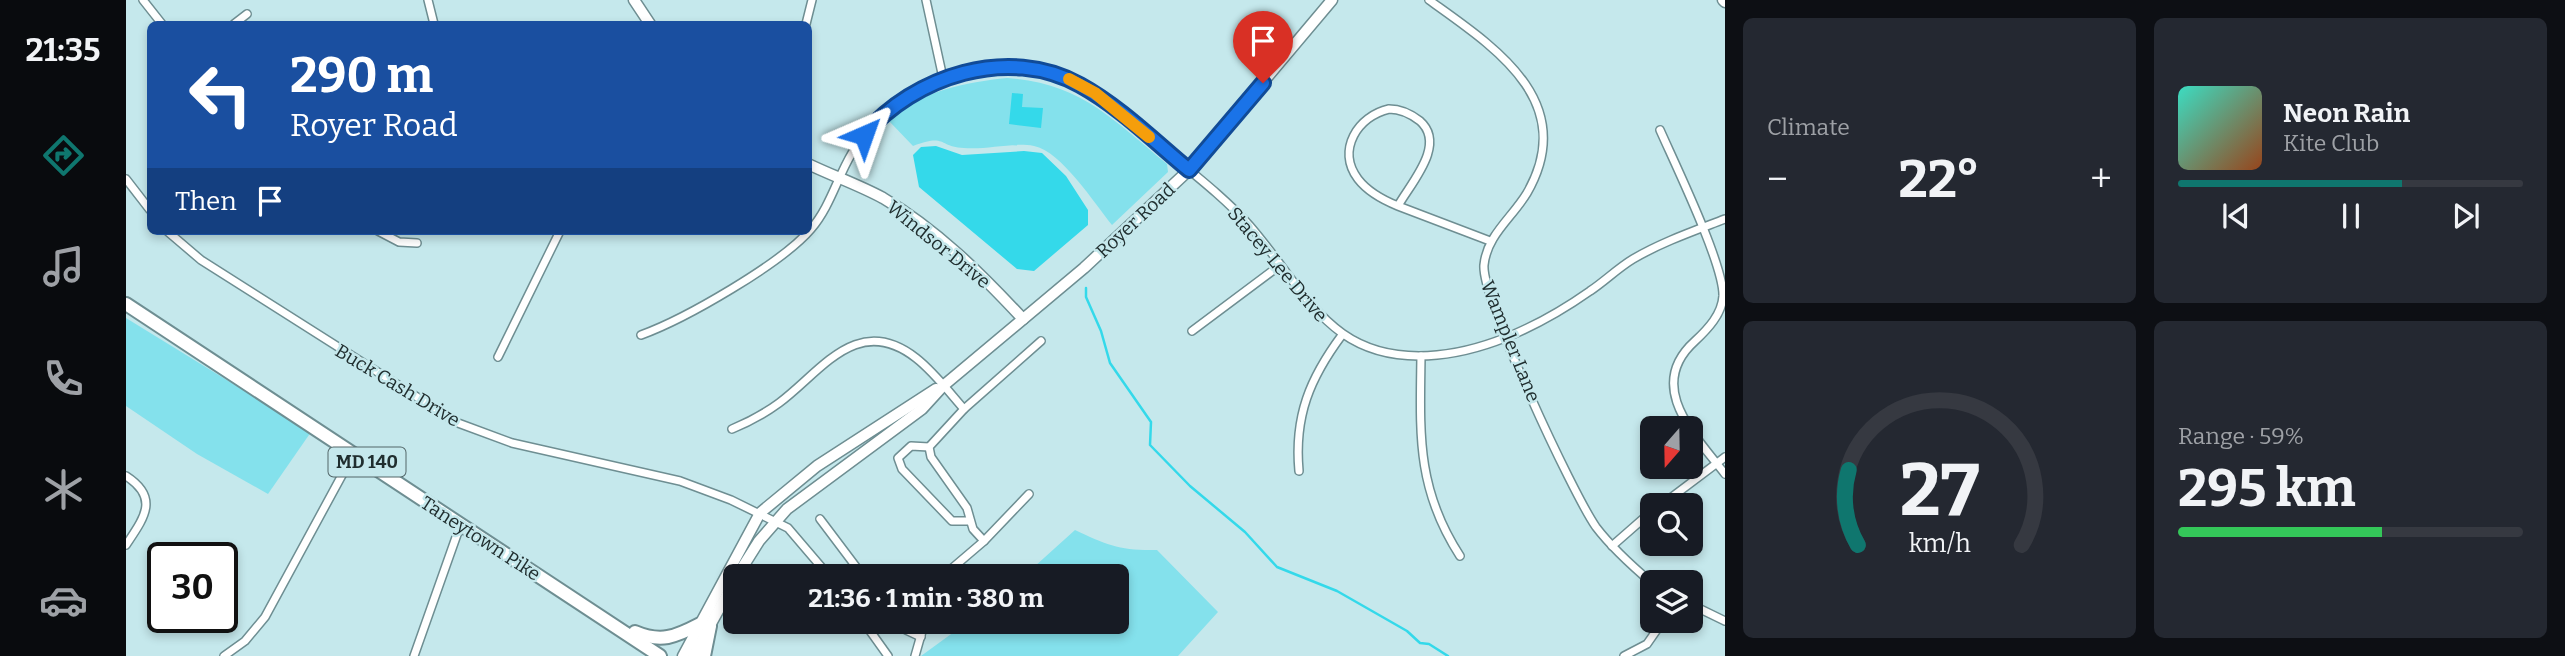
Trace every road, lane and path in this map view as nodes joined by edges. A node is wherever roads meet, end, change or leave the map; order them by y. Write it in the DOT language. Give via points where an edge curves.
graph roads {
  1 [pos="143,0"];
  2 [pos="428,0"];
  3 [pos="634,0"];
  4 [pos="812,0"];
  5 [pos="926,0"];
  6 [pos="1429,0"];
  7 [pos="1325,2"];
  8 [pos="247,14"];
  9 [pos="160,21"];
  10 [pos="238,21"];
  11 [pos="433,21"];
  12 [pos="648,21"];
  13 [pos="807,21"];
  14 [pos="943,78"];
  15 [pos="1660,130"];
  16 [pos="812,166"];
  17 [pos="1189,170"];
  18 [pos="840,178"];
  19 [pos="126,179"];
  20 [pos="147,206"];
  21 [pos="1398,206"];
  22 [pos="1725,219"];
  23 [pos="812,225"];
  24 [pos="1701,228"];
  25 [pos="173,235"];
  26 [pos="386,235"];
  27 [pos="558,235"];
  28 [pos="803,235"];
  29 [pos="1490,241"];
  30 [pos="417,243"];
  31 [pos="1279,266"];
  32 [pos="126,304"];
  33 [pos="1023,319"];
  34 [pos="1192,331"];
  35 [pos="641,335"];
  36 [pos="1342,335"];
  37 [pos="1506,337"];
  38 [pos="1041,341"];
  39 [pos="1421,356"];
  40 [pos="498,357"];
  41 [pos="943,386"];
  42 [pos="964,409"];
  43 [pos="732,429"];
  44 [pos="929,447"];
  45 [pos="354,453"];
  46 [pos="1725,457"];
  47 [pos="1716,463"];
  48 [pos="1298,471"];
  49 [pos="1725,474"];
  50 [pos="126,476"];
  51 [pos="1677,493"];
  52 [pos="1029,494"];
  53 [pos="760,513"];
  54 [pos="820,519"];
  55 [pos="775,521"];
  56 [pos="970,521"];
  57 [pos="1640,522"];
  58 [pos="460,526"];
  59 [pos="984,541"];
  60 [pos="126,545"];
  61 [pos="1612,545"];
  62 [pos="1461,556"];
  63 [pos="746,564"];
  64 [pos="819,564"];
  65 [pos="854,564"];
  66 [pos="957,564"];
  67 [pos="1640,572"];
  68 [pos="723,598"];
  69 [pos="1703,610"];
  70 [pos="608,621"];
  71 [pos="1725,621"];
  72 [pos="705,625"];
  73 [pos="1655,633"];
  74 [pos="872,634"];
  75 [pos="915,634"];
  76 [pos="922,634"];
  77 [pos="921,637"];
  78 [pos="224,656"];
  79 [pos="414,656"];
  80 [pos="660,656"];
  81 [pos="683,656"];
  82 [pos="693,656"];
  83 [pos="705,656"];
  84 [pos="888,656"];
  85 [pos="915,656"];
  86 [pos="1624,656"];
  1 -- 9 [label="street"];
  2 -- 11 [label="street"];
  3 -- 12 [label="street"];
  4 -- 13 [label="street"];
  5 -- 14 [label="street"];
  6 -- 29 [label="street, Wampler Lane" via="1504,55 1527,85 1539,115 1538,167 1527,193"];
  7 -- 17 [label="street, Royer Road"];
  8 -- 10 [label="street"];
  14 -- 17 [label="street, Stacey Lee Drive" via="1006,68 1060,75 1095,93"];
  14 -- 18 [label="street, Stacey Lee Drive" via="887,111 864,135"];
  15 -- 24 [label="street"];
  16 -- 18 [label="street, Windsor Drive"];
  17 -- 31 [label="street, Stacey Lee Drive" via="1234,210"];
  17 -- 33 [label="street, Royer Road"];
  18 -- 23 [label="street, Stacey Lee Drive"];
  18 -- 33 [label="street, Windsor Drive" via="884,199 935,235"];
  19 -- 20 [label="street"];
  21 -- 21 [label="street" via="1365,186 1349,158 1349,146 1359,126 1389,109 1416,118 1428,135 1427,159"];
  21 -- 29 [label="street"];
  22 -- 24 [label="street, Stacey Lee Drive"];
  24 -- 37 [label="street, Stacey Lee Drive" via="1633,259 1576,301"];
  24 -- 47 [label="street" via="1722,287 1721,306 1678,359 1672,379 1680,410"];
  25 -- 53 [label="street, Buck Cash Drive" via="201,260 458,423 512,443 680,481"];
  26 -- 30 [label="street"];
  27 -- 40 [label="street"];
  28 -- 35 [label="street, Stacey Lee Drive" via="785,253 698,308"];
  29 -- 37 [label="street, Wampler Lane" via="1483,276"];
  31 -- 34 [label="street"];
  31 -- 36 [label="street, Stacey Lee Drive" via="1310,306"];
  32 -- 45 [label="highway, Taneytown Pike / MD 140"];
  33 -- 41 [label="street, Royer Road"];
  36 -- 39 [label="street, Stacey Lee Drive" via="1380,350"];
  36 -- 48 [label="street" via="1304,400"];
  37 -- 39 [label="street, Stacey Lee Drive" via="1460,351"];
  37 -- 61 [label="street, Wampler Lane" via="1571,483"];
  38 -- 42 [label="street"];
  39 -- 62 [label="street" via="1424,474 1437,514"];
  41 -- 42 [label="street"];
  41 -- 43 [label="street" via="908,352 865,342 836,352 781,402"];
  41 -- 53 [label="street, Royer Road" via="849,443"];
  41 -- 55 [label="street, Royer Road" via="894,432"];
  42 -- 44 [label="street"];
  44 -- 56 [label="street" via="931,457 967,508"];
  44 -- 56 [label="street" via="911,446 898,458 902,469 952,521"];
  45 -- 58 [label="highway, Taneytown Pike / MD 140"];
  45 -- 78 [label="street" via="265,617 246,641"];
  46 -- 47 [label="street"];
  47 -- 49 [label="street"];
  47 -- 51 [label="street"];
  50 -- 60 [label="street" via="141,486 147,502 143,520"];
  52 -- 59 [label="street"];
  53 -- 55 [label="street, Buck Cash Drive"];
  53 -- 72 [label="street, Royer Road"];
  54 -- 65 [label="street"];
  55 -- 63 [label="street, Royer Road"];
  55 -- 64 [label="street, Buck Cash Drive" via="793,533"];
  56 -- 59 [label="street"];
  57 -- 61 [label="street"];
  58 -- 70 [label="highway, Taneytown Pike / MD 140"];
  58 -- 79 [label="street"];
  59 -- 66 [label="street"];
  61 -- 67 [label="street, Wampler Lane"];
  68 -- 72 [label="street, Royer Road"];
  69 -- 71 [label="street"];
  70 -- 72 [label="highway" via="663,640"];
  70 -- 80 [label="highway, Taneytown Pike / MD 140"];
  72 -- 81 [label="street, Royer Road"];
  72 -- 82 [label="street, Royer Road"];
  72 -- 83 [label="highway"];
  73 -- 86 [label="street" via="1647,644"];
  74 -- 84 [label="street"];
  75 -- 77 [label="street"];
  76 -- 77 [label="street"];
  77 -- 85 [label="street"];
}
